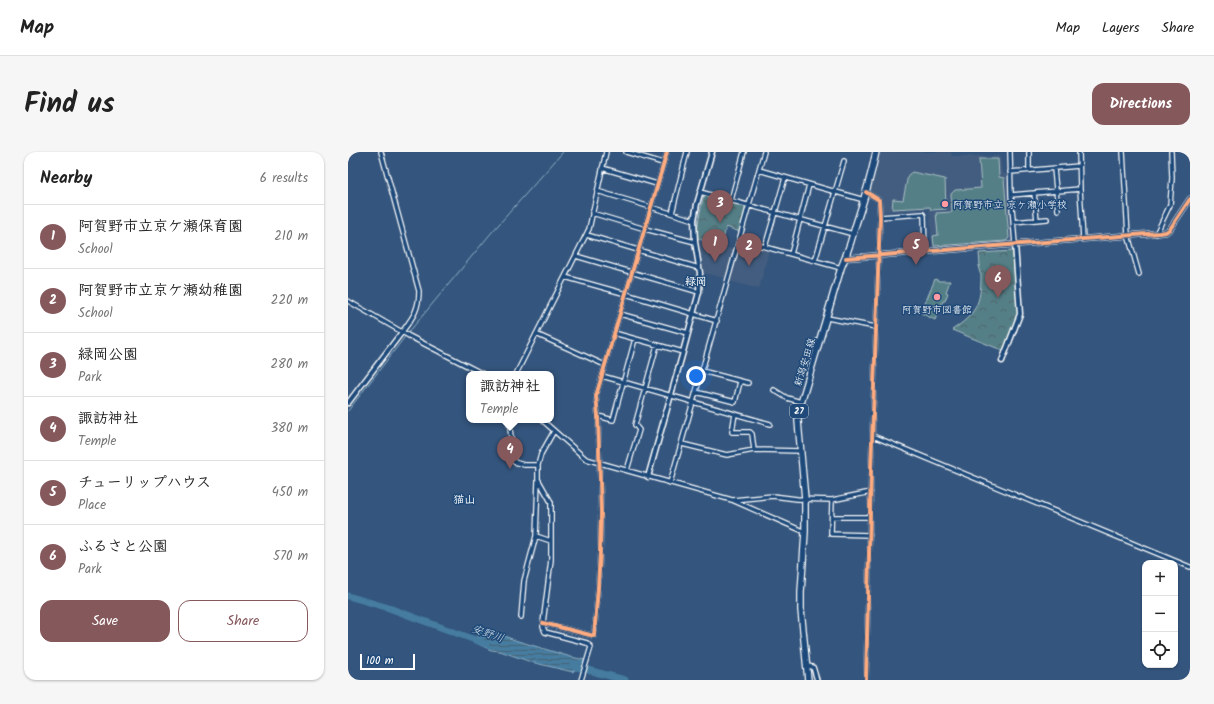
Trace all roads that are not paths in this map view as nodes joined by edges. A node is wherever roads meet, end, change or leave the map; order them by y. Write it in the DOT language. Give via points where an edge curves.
graph roads {
  1 [pos="381,152"];
  2 [pos="606,152"];
  3 [pos="626,152"];
  4 [pos="643,152"];
  5 [pos="666,152"];
  6 [pos="687,152"];
  7 [pos="712,152"];
  8 [pos="744,152"];
  9 [pos="764,152"];
  10 [pos="876,152"];
  11 [pos="1010,152"];
  12 [pos="1028,152"];
  13 [pos="1079,152"];
  14 [pos="1123,152"];
  15 [pos="1171,152"];
  16 [pos="642,156"];
  17 [pos="844,161"];
  18 [pos="663,163"];
  19 [pos="1079,166"];
  20 [pos="602,168"];
  21 [pos="1054,169"];
  22 [pos="759,170"];
  23 [pos="1029,170"];
  24 [pos="1010,172"];
  25 [pos="785,178"];
  26 [pos="657,184"];
  27 [pos="810,185"];
  28 [pos="1080,189"];
  29 [pos="597,191"];
  30 [pos="1056,191"];
  31 [pos="700,192"];
  32 [pos="835,192"];
  33 [pos="866,192"];
  34 [pos="1034,193"];
  35 [pos="1011,195"];
  36 [pos="731,200"];
  37 [pos="864,200"];
  38 [pos="1190,200"];
  39 [pos="749,205"];
  40 [pos="651,207"];
  41 [pos="1058,210"];
  42 [pos="774,212"];
  43 [pos="592,213"];
  44 [pos="672,213"];
  45 [pos="880,216"];
  46 [pos="1047,219"];
  47 [pos="694,220"];
  48 [pos="800,220"];
  49 [pos="1037,220"];
  50 [pos="1013,222"];
  51 [pos="825,226"];
  52 [pos="645,229"];
  53 [pos="853,234"];
  54 [pos="1156,234"];
  55 [pos="587,235"];
  56 [pos="1128,235"];
  57 [pos="1084,239"];
  58 [pos="740,240"];
  59 [pos="695,242"];
  60 [pos="1015,244"];
  61 [pos="765,247"];
  62 [pos="638,250"];
  63 [pos="925,252"];
  64 [pos="791,254"];
  65 [pos="576,256"];
  66 [pos="878,256"];
  67 [pos="846,258"];
  68 [pos="815,261"];
  69 [pos="699,268"];
  70 [pos="841,268"];
  71 [pos="632,272"];
  72 [pos="1139,274"];
  73 [pos="565,277"];
  74 [pos="699,292"];
  75 [pos="626,294"];
  76 [pos="348,301"];
  77 [pos="620,314"];
  78 [pos="693,314"];
  79 [pos="827,318"];
  80 [pos="717,321"];
  81 [pos="876,327"];
  82 [pos="402,332"];
  83 [pos="688,333"];
  84 [pos="536,334"];
  85 [pos="614,334"];
  86 [pos="635,339"];
  87 [pos="657,345"];
  88 [pos="683,352"];
  89 [pos="1002,361"];
  90 [pos="605,365"];
  91 [pos="477,371"];
  92 [pos="518,371"];
  93 [pos="702,371"];
  94 [pos="602,376"];
  95 [pos="624,382"];
  96 [pos="740,382"];
  97 [pos="748,384"];
  98 [pos="645,388"];
  99 [pos="774,390"];
  100 [pos="696,392"];
  101 [pos="671,396"];
  102 [pos="694,402"];
  103 [pos="801,402"];
  104 [pos="348,403"];
  105 [pos="735,414"];
  106 [pos="598,416"];
  107 [pos="509,423"];
  108 [pos="545,423"];
  109 [pos="770,424"];
  110 [pos="554,431"];
  111 [pos="873,436"];
  112 [pos="682,444"];
  113 [pos="754,450"];
  114 [pos="801,451"];
  115 [pos="599,463"];
  116 [pos="538,465"];
  117 [pos="627,470"];
  118 [pos="648,477"];
  119 [pos="538,479"];
  120 [pos="670,483"];
  121 [pos="871,492"];
  122 [pos="805,499"];
  123 [pos="732,500"];
  124 [pos="832,500"];
  125 [pos="832,517"];
  126 [pos="870,517"];
  127 [pos="805,532"];
  128 [pos="870,535"];
  129 [pos="536,536"];
  130 [pos="551,541"];
  131 [pos="1190,567"];
  132 [pos="521,617"];
  133 [pos="543,623"];
  134 [pos="807,666"];
  135 [pos="582,680"];
  136 [pos="808,680"];
  137 [pos="817,680"];
  138 [pos="866,680"];
  1 -- 82 [label="street" via="419,291 417,309"];
  2 -- 20 [label="street"];
  3 -- 16 [label="street"];
  4 -- 16 [label="street"];
  5 -- 18 [label="street"];
  6 -- 44 [label="street"];
  7 -- 31 [label="street"];
  8 -- 36 [label="street"];
  9 -- 22 [label="street"];
  10 -- 33 [label="main road, 新潟安田線 / 27"];
  11 -- 24 [label="street"];
  12 -- 23 [label="street"];
  13 -- 19 [label="street"];
  14 -- 56 [label="street"];
  15 -- 54 [label="street" via="1170,205"];
  16 -- 18 [label="street"];
  17 -- 32 [label="street"];
  18 -- 26 [label="street"];
  19 -- 21 [label="street"];
  19 -- 28 [label="street"];
  20 -- 26 [label="street"];
  20 -- 29 [label="street"];
  21 -- 23 [label="street"];
  21 -- 30 [label="street"];
  22 -- 25 [label="street"];
  22 -- 39 [label="street"];
  23 -- 24 [label="street"];
  24 -- 35 [label="street"];
  25 -- 27 [label="street"];
  25 -- 42 [label="street"];
  26 -- 40 [label="street"];
  27 -- 32 [label="street"];
  27 -- 48 [label="street"];
  28 -- 30 [label="street"];
  28 -- 57 [label="street"];
  29 -- 40 [label="street"];
  29 -- 43 [label="street"];
  30 -- 34 [label="street"];
  30 -- 41 [label="street"];
  31 -- 36 [label="street"];
  31 -- 47 [label="street"];
  32 -- 37 [label="street"];
  32 -- 51 [label="street"];
  33 -- 37 [label="main road, 新潟安田線 / 27"];
  33 -- 45 [label="street" via="879,200"];
  34 -- 35 [label="street"];
  34 -- 49 [label="street"];
  35 -- 50 [label="street"];
  36 -- 39 [label="street"];
  37 -- 53 [label="main road, 新潟安田線 / 27"];
  38 -- 54 [label="street" via="1170,229"];
  39 -- 42 [label="street"];
  39 -- 58 [label="street"];
  40 -- 44 [label="street"];
  40 -- 52 [label="street"];
  42 -- 48 [label="street"];
  42 -- 61 [label="street"];
  43 -- 52 [label="street"];
  43 -- 55 [label="street"];
  44 -- 47 [label="street"];
  45 -- 63 [label="street" via="922,214"];
  45 -- 66 [label="street"];
  46 -- 49 [label="street"];
  47 -- 59 [label="street"];
  48 -- 51 [label="street"];
  48 -- 64 [label="street"];
  49 -- 50 [label="street"];
  50 -- 60 [label="street"];
  51 -- 53 [label="street"];
  51 -- 68 [label="street"];
  52 -- 59 [label="street"];
  52 -- 62 [label="street"];
  53 -- 67 [label="main road, 新潟安田線 / 27"];
  54 -- 56 [label="street"];
  55 -- 62 [label="street"];
  55 -- 65 [label="street"];
  56 -- 57 [label="street"];
  56 -- 72 [label="street"];
  57 -- 60 [label="street"];
  58 -- 61 [label="street"];
  58 -- 80 [label="street"];
  59 -- 69 [label="street"];
  60 -- 63 [label="street"];
  60 -- 89 [label="street" via="1020,314"];
  61 -- 64 [label="street"];
  62 -- 69 [label="street"];
  62 -- 71 [label="street"];
  63 -- 66 [label="street"];
  64 -- 68 [label="street"];
  65 -- 71 [label="street"];
  65 -- 73 [label="street"];
  66 -- 67 [label="street"];
  66 -- 81 [label="street"];
  67 -- 70 [label="main road, 新潟安田線 / 27"];
  68 -- 70 [label="street"];
  69 -- 74 [label="street"];
  70 -- 79 [label="main road, 新潟安田線 / 27"];
  71 -- 74 [label="street"];
  71 -- 75 [label="street"];
  73 -- 75 [label="street"];
  73 -- 84 [label="street"];
  74 -- 78 [label="street"];
  75 -- 77 [label="street"];
  75 -- 78 [label="street"];
  76 -- 82 [label="street"];
  77 -- 83 [label="street"];
  77 -- 85 [label="street"];
  78 -- 80 [label="street"];
  78 -- 83 [label="street"];
  79 -- 81 [label="street"];
  79 -- 103 [label="main road, 新潟安田線 / 27"];
  80 -- 93 [label="street"];
  81 -- 111 [label="street"];
  82 -- 91 [label="street"];
  82 -- 104 [label="street"];
  83 -- 88 [label="street"];
  84 -- 90 [label="street"];
  84 -- 92 [label="street"];
  85 -- 86 [label="street"];
  85 -- 90 [label="street"];
  86 -- 87 [label="street"];
  86 -- 95 [label="street"];
  87 -- 88 [label="street"];
  87 -- 98 [label="street"];
  88 -- 101 [label="street"];
  90 -- 94 [label="street"];
  93 -- 96 [label="street"];
  93 -- 100 [label="street"];
  94 -- 95 [label="street"];
  94 -- 106 [label="street" via="596,396"];
  95 -- 98 [label="street"];
  95 -- 106 [label="street" via="613,420"];
  96 -- 97 [label="street"];
  96 -- 100 [label="street" via="735,402"];
  98 -- 101 [label="street"];
  98 -- 117 [label="street" via="635,425 639,430"];
  99 -- 103 [label="street"];
  100 -- 102 [label="street"];
  101 -- 102 [label="street"];
  101 -- 118 [label="street"];
  102 -- 105 [label="street"];
  102 -- 112 [label="street"];
  103 -- 114 [label="main road, 新潟安田線 / 27" via="798,421"];
  105 -- 109 [label="street"];
  105 -- 113 [label="street" via="732,432 750,432"];
  106 -- 115 [label="street"];
  107 -- 116 [label="street" via="514,462"];
  108 -- 110 [label="street"];
  110 -- 115 [label="street" via="586,459"];
  110 -- 116 [label="street"];
  111 -- 121 [label="street"];
  111 -- 131 [label="street"];
  112 -- 113 [label="street" via="727,454"];
  112 -- 120 [label="street"];
  113 -- 114 [label="street"];
  114 -- 122 [label="main road, 新潟安田線 / 27"];
  115 -- 117 [label="street"];
  115 -- 133 [label="street" via="600,552 594,636"];
  116 -- 119 [label="street"];
  117 -- 118 [label="street"];
  118 -- 120 [label="street"];
  119 -- 129 [label="street"];
  119 -- 130 [label="street" via="551,502"];
  120 -- 123 [label="street"];
  121 -- 124 [label="street"];
  121 -- 126 [label="street"];
  122 -- 123 [label="street" via="773,496"];
  122 -- 124 [label="street"];
  122 -- 127 [label="main road, 新潟安田線 / 27"];
  123 -- 127 [label="street"];
  124 -- 125 [label="street"];
  125 -- 126 [label="street"];
  125 -- 128 [label="street" via="831,534"];
  126 -- 128 [label="street"];
  127 -- 134 [label="main road, 新潟安田線 / 27" via="801,610"];
  128 -- 138 [label="street"];
  129 -- 130 [label="street"];
  129 -- 132 [label="street" via="524,582"];
  130 -- 133 [label="street" via="552,560"];
  133 -- 135 [label="street" via="546,632 587,643 590,648"];
  134 -- 136 [label="main road, 新潟安田線 / 27"];
  134 -- 137 [label="street" via="813,667"];
}
